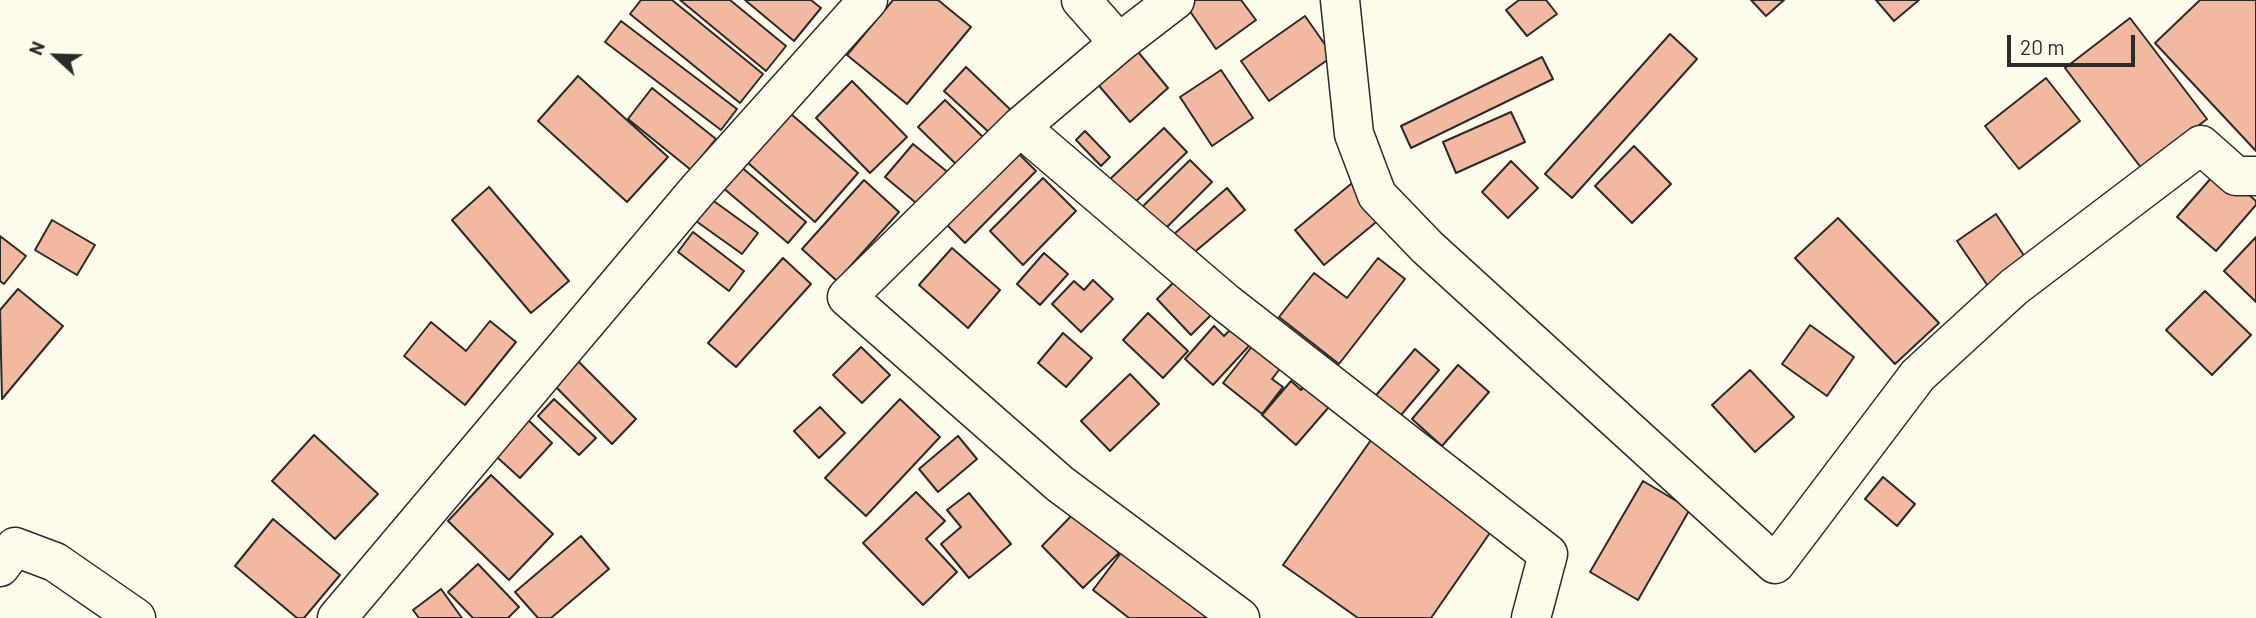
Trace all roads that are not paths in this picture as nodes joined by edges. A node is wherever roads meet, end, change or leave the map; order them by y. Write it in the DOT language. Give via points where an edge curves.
graph roads {
  1 [pos="868,0"];
  2 [pos="1081,0"];
  3 [pos="1175,0"];
  4 [pos="1340,0"];
  5 [pos="1119,43"];
  6 [pos="1020,127"];
  7 [pos="2256,176"];
  8 [pos="5,547"];
  9 [pos="136,618"];
  10 [pos="337,618"];
  11 [pos="1240,618"];
  12 [pos="1531,618"];
  1 -- 10 [label="street" via="696,192"];
  2 -- 5 [label="street"];
  3 -- 5 [label="street"];
  4 -- 7 [label="street" via="1354,134 1377,195 1427,247 1776,564 1918,375 2014,287 2201,145 2236,176"];
  5 -- 6 [label="street"];
  6 -- 11 [label="street" via="847,298 1060,484"];
  6 -- 12 [label="street" via="1226,303 1548,554"];
  8 -- 9 [label="street" via="55,562"];
}
